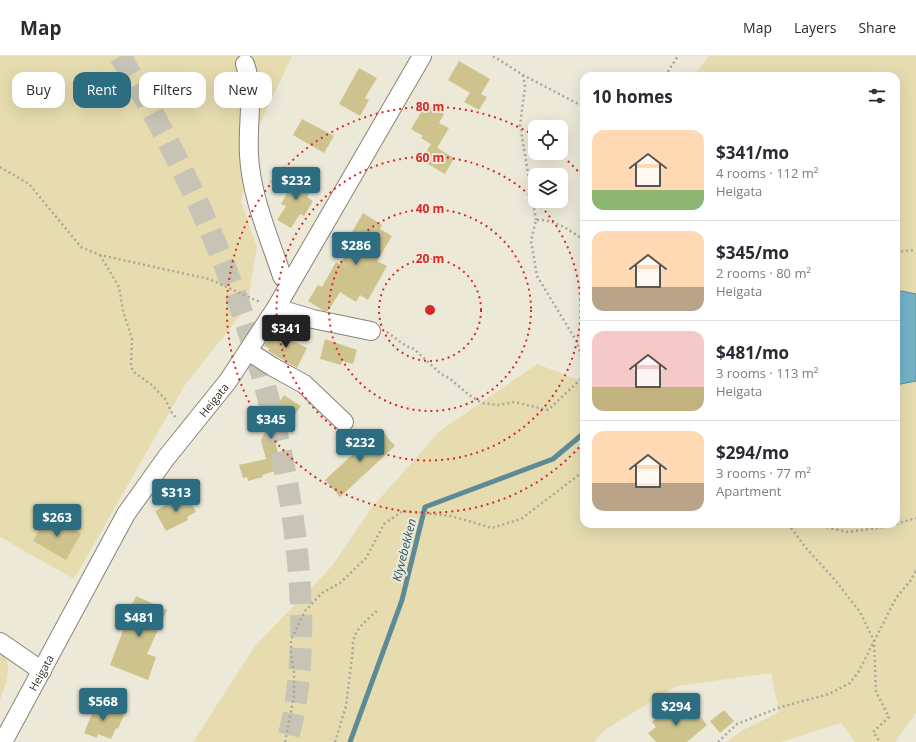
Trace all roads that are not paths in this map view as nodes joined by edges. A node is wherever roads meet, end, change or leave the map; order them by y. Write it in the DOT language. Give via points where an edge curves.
graph roads {
  1 [pos="422,56"];
  2 [pos="245,64"];
  3 [pos="289,285"];
  4 [pos="276,308"];
  5 [pos="371,331"];
  6 [pos="248,351"];
  7 [pos="344,422"];
  8 [pos="0,642"];
  9 [pos="42,671"];
  10 [pos="3,742"];
  1 -- 3 [label="street, Heigata"];
  2 -- 3 [label="street" via="251,90 249,156 253,181 282,276"];
  3 -- 4 [label="street, Heigata"];
  4 -- 5 [label="street"];
  4 -- 6 [label="street, Heigata"];
  6 -- 7 [label="street" via="304,384"];
  6 -- 9 [label="street, Heigata" via="126,514"];
  8 -- 9 [label="street"];
  9 -- 10 [label="street, Heigata"];
}
